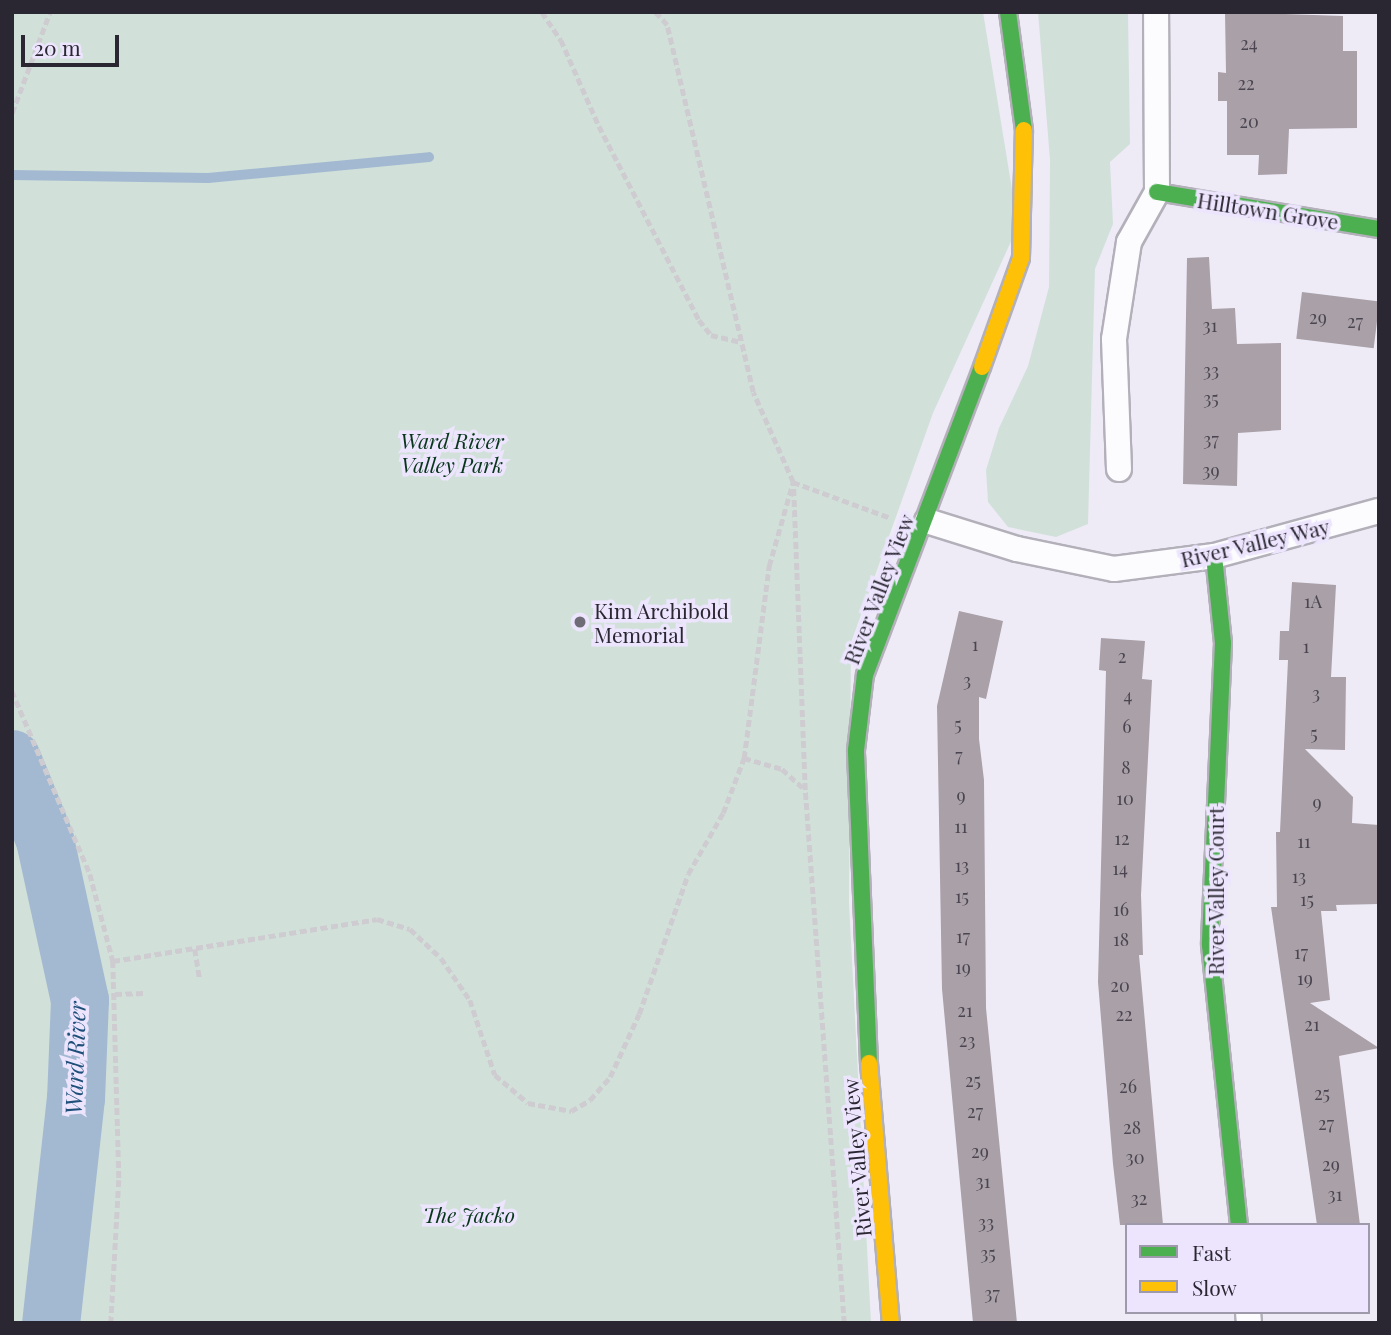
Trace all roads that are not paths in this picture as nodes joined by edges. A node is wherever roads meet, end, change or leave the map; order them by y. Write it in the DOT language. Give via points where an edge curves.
graph roads {
  1 [pos="1008,12"];
  2 [pos="1156,12"];
  3 [pos="1157,192"];
  4 [pos="1379,229"];
  5 [pos="1119,469"];
  6 [pos="1379,511"];
  7 [pos="927,521"];
  8 [pos="1214,556"];
  9 [pos="1239,1223"];
  10 [pos="891,1323"];
  1 -- 7 [label="street, River Valley View" via="1026,145 1021,258"];
  2 -- 3 [label="street"];
  3 -- 4 [label="street, Hilltown Grove"];
  3 -- 5 [label="street" via="1129,242 1114,339"];
  6 -- 8 [label="street, River Valley Way"];
  7 -- 8 [label="street, River Valley Way" via="1017,550 1114,569"];
  7 -- 10 [label="street, River Valley View" via="884,617 865,675 856,750 868,1044"];
  8 -- 9 [label="street, River Valley Court" via="1223,643 1210,945"];
}
